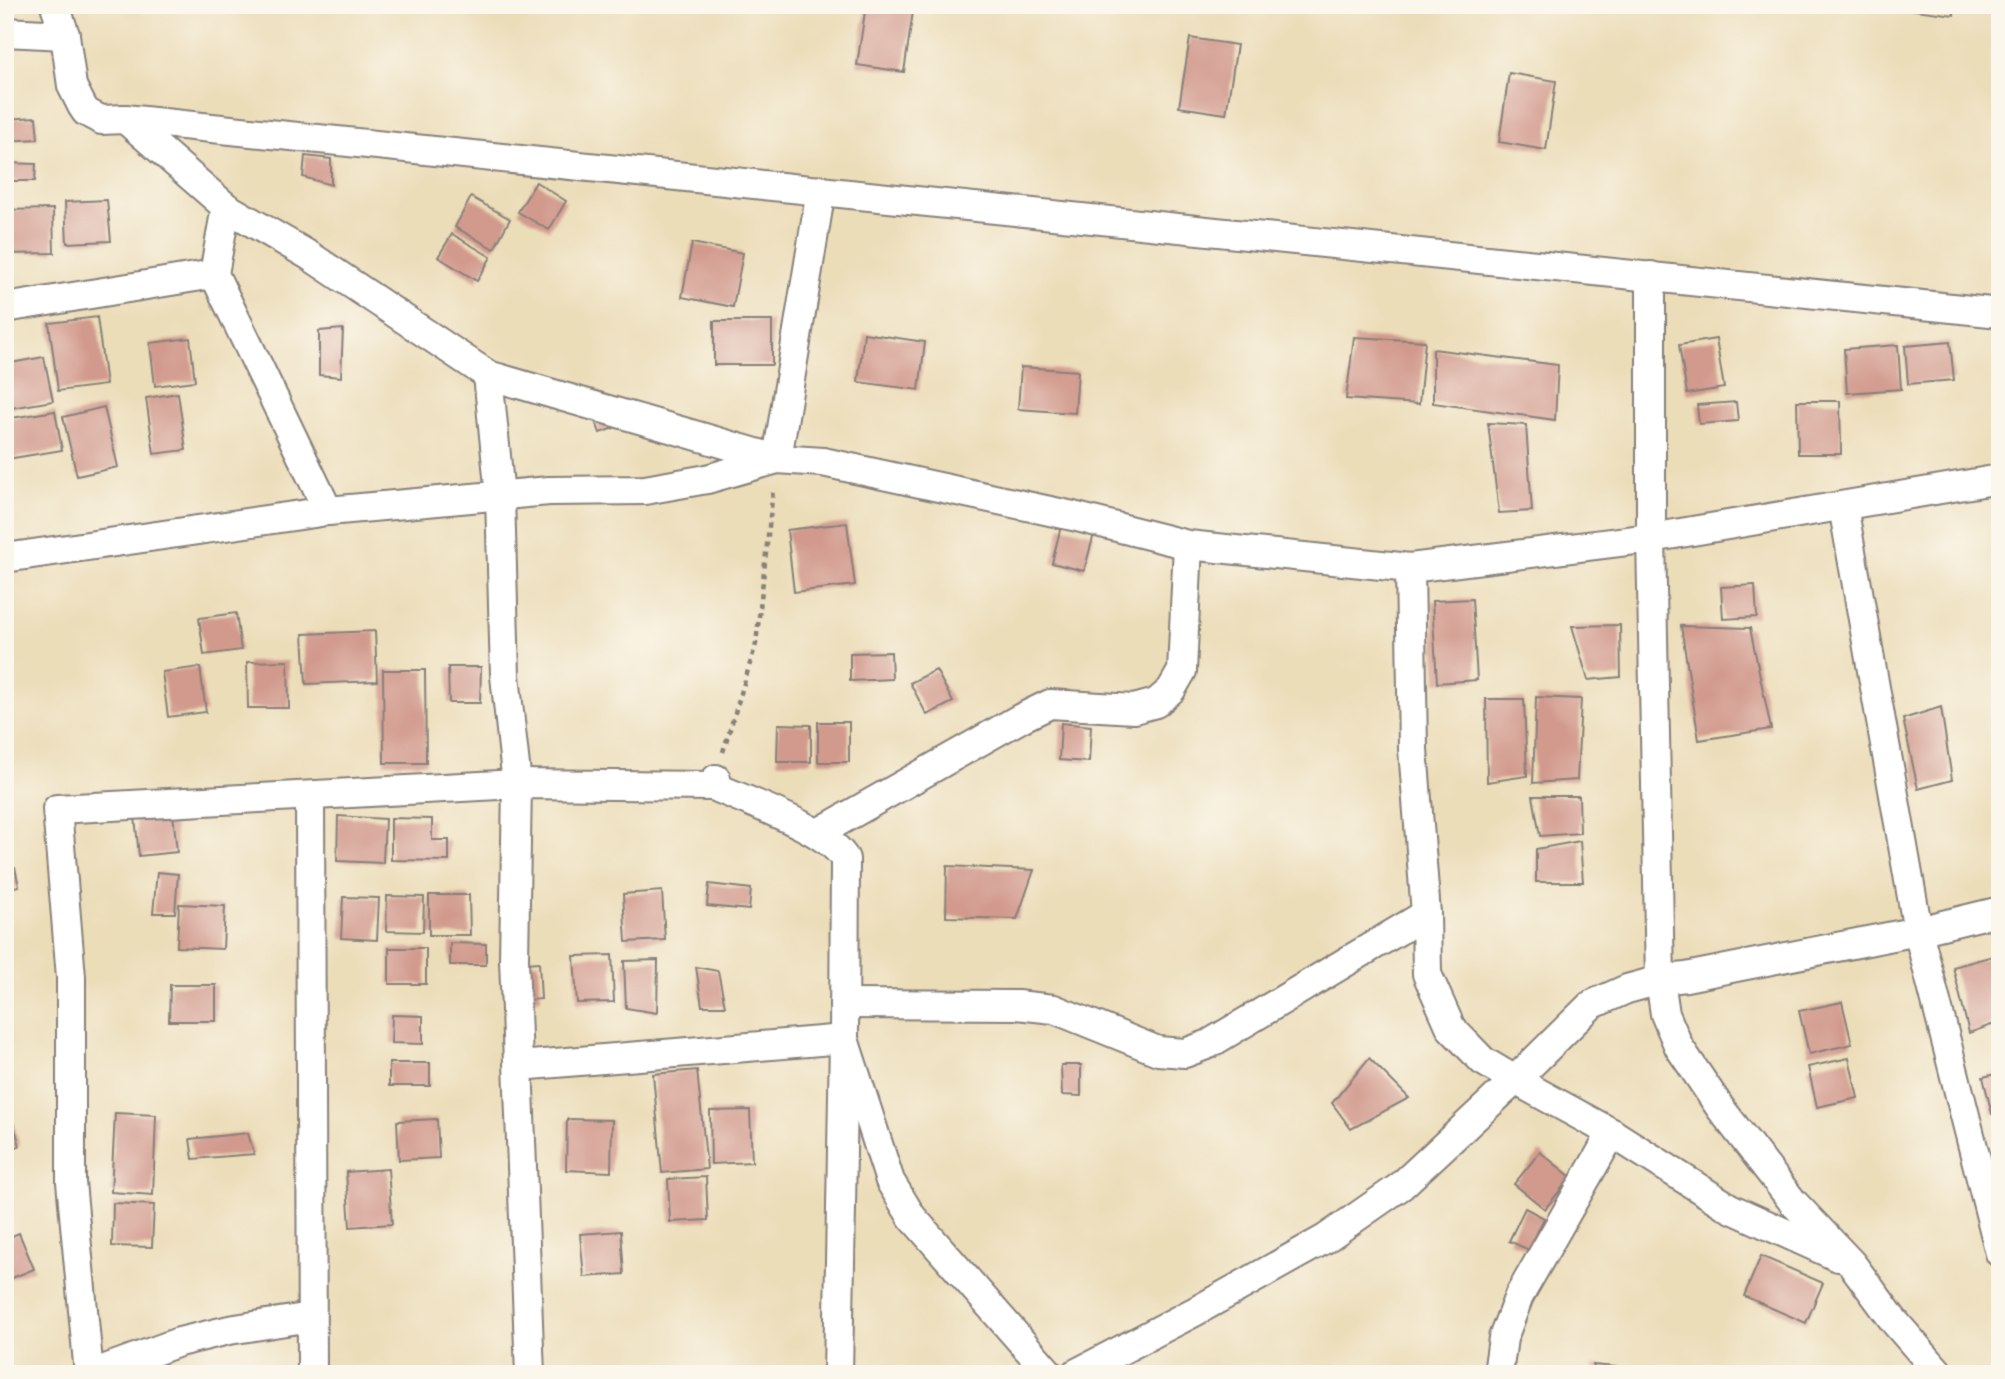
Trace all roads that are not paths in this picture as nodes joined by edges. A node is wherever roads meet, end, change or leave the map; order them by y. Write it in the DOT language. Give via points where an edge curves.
graph roads {
  1 [pos="55,5"];
  2 [pos="68,5"];
  3 [pos="5,32"];
  4 [pos="65,35"];
  5 [pos="125,118"];
  6 [pos="821,190"];
  7 [pos="226,207"];
  8 [pos="214,274"];
  9 [pos="1651,276"];
  10 [pos="5,308"];
  11 [pos="2000,313"];
  12 [pos="488,375"];
  13 [pos="777,459"];
  14 [pos="2000,479"];
  15 [pos="500,496"];
  16 [pos="1843,506"];
  17 [pos="328,511"];
  18 [pos="1651,538"];
  19 [pos="1188,545"];
  20 [pos="5,558"];
  21 [pos="1410,568"];
  22 [pos="517,784"];
  23 [pos="310,796"];
  24 [pos="818,833"];
  25 [pos="2000,911"];
  26 [pos="1426,914"];
  27 [pos="1918,931"];
  28 [pos="1660,980"];
  29 [pos="844,1004"];
  30 [pos="844,1039"];
  31 [pos="519,1066"];
  32 [pos="1515,1080"];
  33 [pos="1612,1132"];
  34 [pos="2000,1253"];
  35 [pos="1853,1264"];
  36 [pos="311,1317"];
  37 [pos="90,1374"];
  38 [pos="312,1374"];
  39 [pos="530,1374"];
  40 [pos="838,1374"];
  41 [pos="1050,1374"];
  42 [pos="1075,1374"];
  43 [pos="1498,1374"];
  44 [pos="1940,1374"];
  1 -- 4 [label="street"];
  2 -- 4 [label="street"];
  3 -- 4 [label="street"];
  4 -- 5 [label="street" via="72,86 86,112 101,120"];
  5 -- 6 [label="street"];
  5 -- 7 [label="street"];
  6 -- 9 [label="street"];
  6 -- 13 [label="street"];
  7 -- 8 [label="street"];
  7 -- 12 [label="street" via="310,256"];
  8 -- 10 [label="street"];
  8 -- 17 [label="street"];
  9 -- 11 [label="street"];
  9 -- 18 [label="street"];
  12 -- 13 [label="street"];
  12 -- 15 [label="street"];
  13 -- 15 [label="street" via="645,490"];
  13 -- 19 [label="street" via="823,462"];
  14 -- 16 [label="street"];
  15 -- 17 [label="street"];
  15 -- 22 [label="street" via="505,676"];
  16 -- 18 [label="street"];
  16 -- 27 [label="street"];
  17 -- 20 [label="street"];
  18 -- 21 [label="street"];
  18 -- 28 [label="street"];
  19 -- 21 [label="street"];
  19 -- 24 [label="street" via="1182,671 1156,703 1134,709 1050,704"];
  21 -- 26 [label="street" via="1413,749"];
  22 -- 23 [label="street"];
  22 -- 24 [label="street" via="714,782"];
  22 -- 31 [label="street" via="514,959"];
  23 -- 36 [label="street"];
  23 -- 37 [label="street" via="57,809 71,977 71,1182"];
  24 -- 29 [label="street" via="845,859"];
  25 -- 27 [label="street"];
  26 -- 29 [label="street" via="1209,1044 1185,1053 1158,1051 1054,1009"];
  26 -- 32 [label="street" via="1427,974 1451,1028 1483,1061"];
  27 -- 28 [label="street"];
  27 -- 34 [label="street"];
  28 -- 32 [label="street" via="1591,1005"];
  28 -- 35 [label="street" via="1665,1014 1679,1047 1721,1109 1793,1202"];
  29 -- 30 [label="street"];
  30 -- 31 [label="street"];
  30 -- 40 [label="street"];
  30 -- 41 [label="street" via="890,1181 912,1217"];
  31 -- 39 [label="street"];
  32 -- 33 [label="street"];
  32 -- 42 [label="street" via="1401,1186 1325,1239"];
  33 -- 35 [label="street" via="1730,1208"];
  33 -- 43 [label="street" via="1519,1296 1503,1338"];
  35 -- 44 [label="street"];
  36 -- 37 [label="street" via="179,1342"];
  36 -- 38 [label="street"];
}
